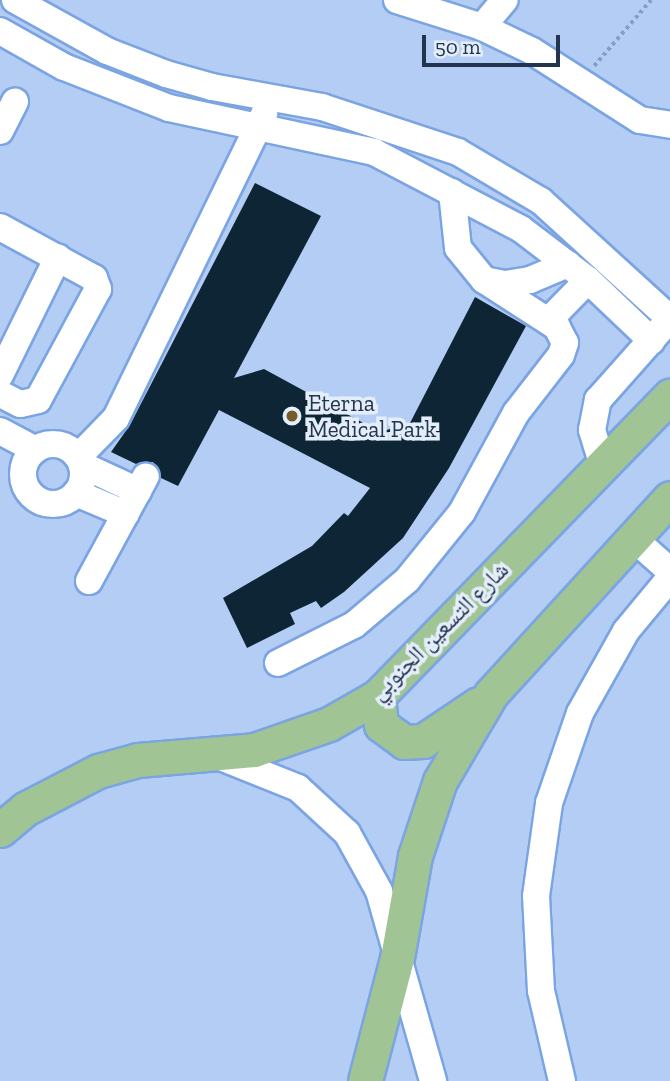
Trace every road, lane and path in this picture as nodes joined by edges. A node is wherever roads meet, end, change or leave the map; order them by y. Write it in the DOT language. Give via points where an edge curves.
graph roads {
  1 [pos="15,0"];
  2 [pos="397,0"];
  3 [pos="505,0"];
  4 [pos="651,0"];
  5 [pos="482,27"];
  6 [pos="0,31"];
  7 [pos="107,51"];
  8 [pos="166,74"];
  9 [pos="93,80"];
  10 [pos="582,82"];
  11 [pos="271,99"];
  12 [pos="15,102"];
  13 [pos="155,104"];
  14 [pos="670,125"];
  15 [pos="257,127"];
  16 [pos="0,131"];
  17 [pos="502,176"];
  18 [pos="452,192"];
  19 [pos="485,208"];
  20 [pos="561,217"];
  21 [pos="0,228"];
  22 [pos="543,245"];
  23 [pos="58,257"];
  24 [pos="578,272"];
  25 [pos="484,280"];
  26 [pos="670,317"];
  27 [pos="548,321"];
  28 [pos="652,341"];
  29 [pos="1,377"];
  30 [pos="670,396"];
  31 [pos="0,431"];
  32 [pos="35,450"];
  33 [pos="80,461"];
  34 [pos="0,462"];
  35 [pos="603,466"];
  36 [pos="23,474"];
  37 [pos="76,493"];
  38 [pos="136,494"];
  39 [pos="670,498"];
  40 [pos="633,538"];
  41 [pos="670,571"];
  42 [pos="670,578"];
  43 [pos="89,581"];
  44 [pos="278,663"];
  45 [pos="491,694"];
  46 [pos="378,696"];
  47 [pos="218,756"];
  48 [pos="8,819"];
  49 [pos="397,958"];
  50 [pos="365,1081"];
  51 [pos="433,1081"];
  52 [pos="562,1081"];
  1 -- 7 [label="street"];
  2 -- 5 [label="street"];
  3 -- 5 [label="street"];
  4 -- 10 [label="path"];
  5 -- 10 [label="street"];
  6 -- 9 [label="street"];
  7 -- 8 [label="street"];
  7 -- 9 [label="street"];
  8 -- 11 [label="street"];
  8 -- 13 [label="street"];
  9 -- 13 [label="street"];
  10 -- 14 [label="street" via="640,120"];
  11 -- 15 [label="street"];
  11 -- 17 [label="street" via="322,107 414,134"];
  12 -- 16 [label="street"];
  13 -- 15 [label="street"];
  15 -- 18 [label="street" via="374,152"];
  15 -- 33 [label="street" via="116,418"];
  17 -- 19 [label="street"];
  17 -- 20 [label="street"];
  18 -- 19 [label="street"];
  18 -- 25 [label="street" via="458,248"];
  19 -- 22 [label="street"];
  20 -- 22 [label="street"];
  20 -- 26 [label="street"];
  21 -- 23 [label="street"];
  22 -- 24 [label="street"];
  23 -- 29 [label="street"];
  23 -- 29 [label="street" via="94,278 96,295 38,400 20,404"];
  24 -- 25 [label="street" via="505,284"];
  24 -- 27 [label="street"];
  24 -- 28 [label="street"];
  25 -- 27 [label="street"];
  26 -- 28 [label="street"];
  27 -- 44 [label="street" via="564,337 561,355 516,413 480,483 445,536 372,611 334,637"];
  28 -- 35 [label="street" via="598,400 592,430"];
  30 -- 35 [label="main road, شارع التسعين الجنوبي"];
  31 -- 32 [label="street"];
  32 -- 33 [label="street" via="58,444"];
  32 -- 36 [label="street"];
  33 -- 37 [label="street"];
  33 -- 38 [label="street"];
  34 -- 36 [label="street"];
  35 -- 46 [label="main road, شارع التسعين الجنوبي"];
  36 -- 37 [label="street" via="33,496 47,503 63,502"];
  37 -- 38 [label="street"];
  38 -- 43 [label="street"];
  39 -- 40 [label="main road"];
  40 -- 41 [label="street"];
  40 -- 45 [label="main road"];
  42 -- 52 [label="street" via="626,631 579,713 550,803 536,896 541,991"];
  45 -- 46 [label="main road" via="432,736 414,743 387,733 377,716"];
  45 -- 49 [label="main road" via="462,740 425,817 404,904"];
  46 -- 47 [label="main road, شارع التسعين الجنوبي" via="296,738"];
  47 -- 48 [label="main road, شارع التسعين الجنوبي" via="138,760 98,771"];
  47 -- 49 [label="street" via="298,788 347,833 379,891"];
  49 -- 50 [label="main road"];
  49 -- 51 [label="street"];
}
